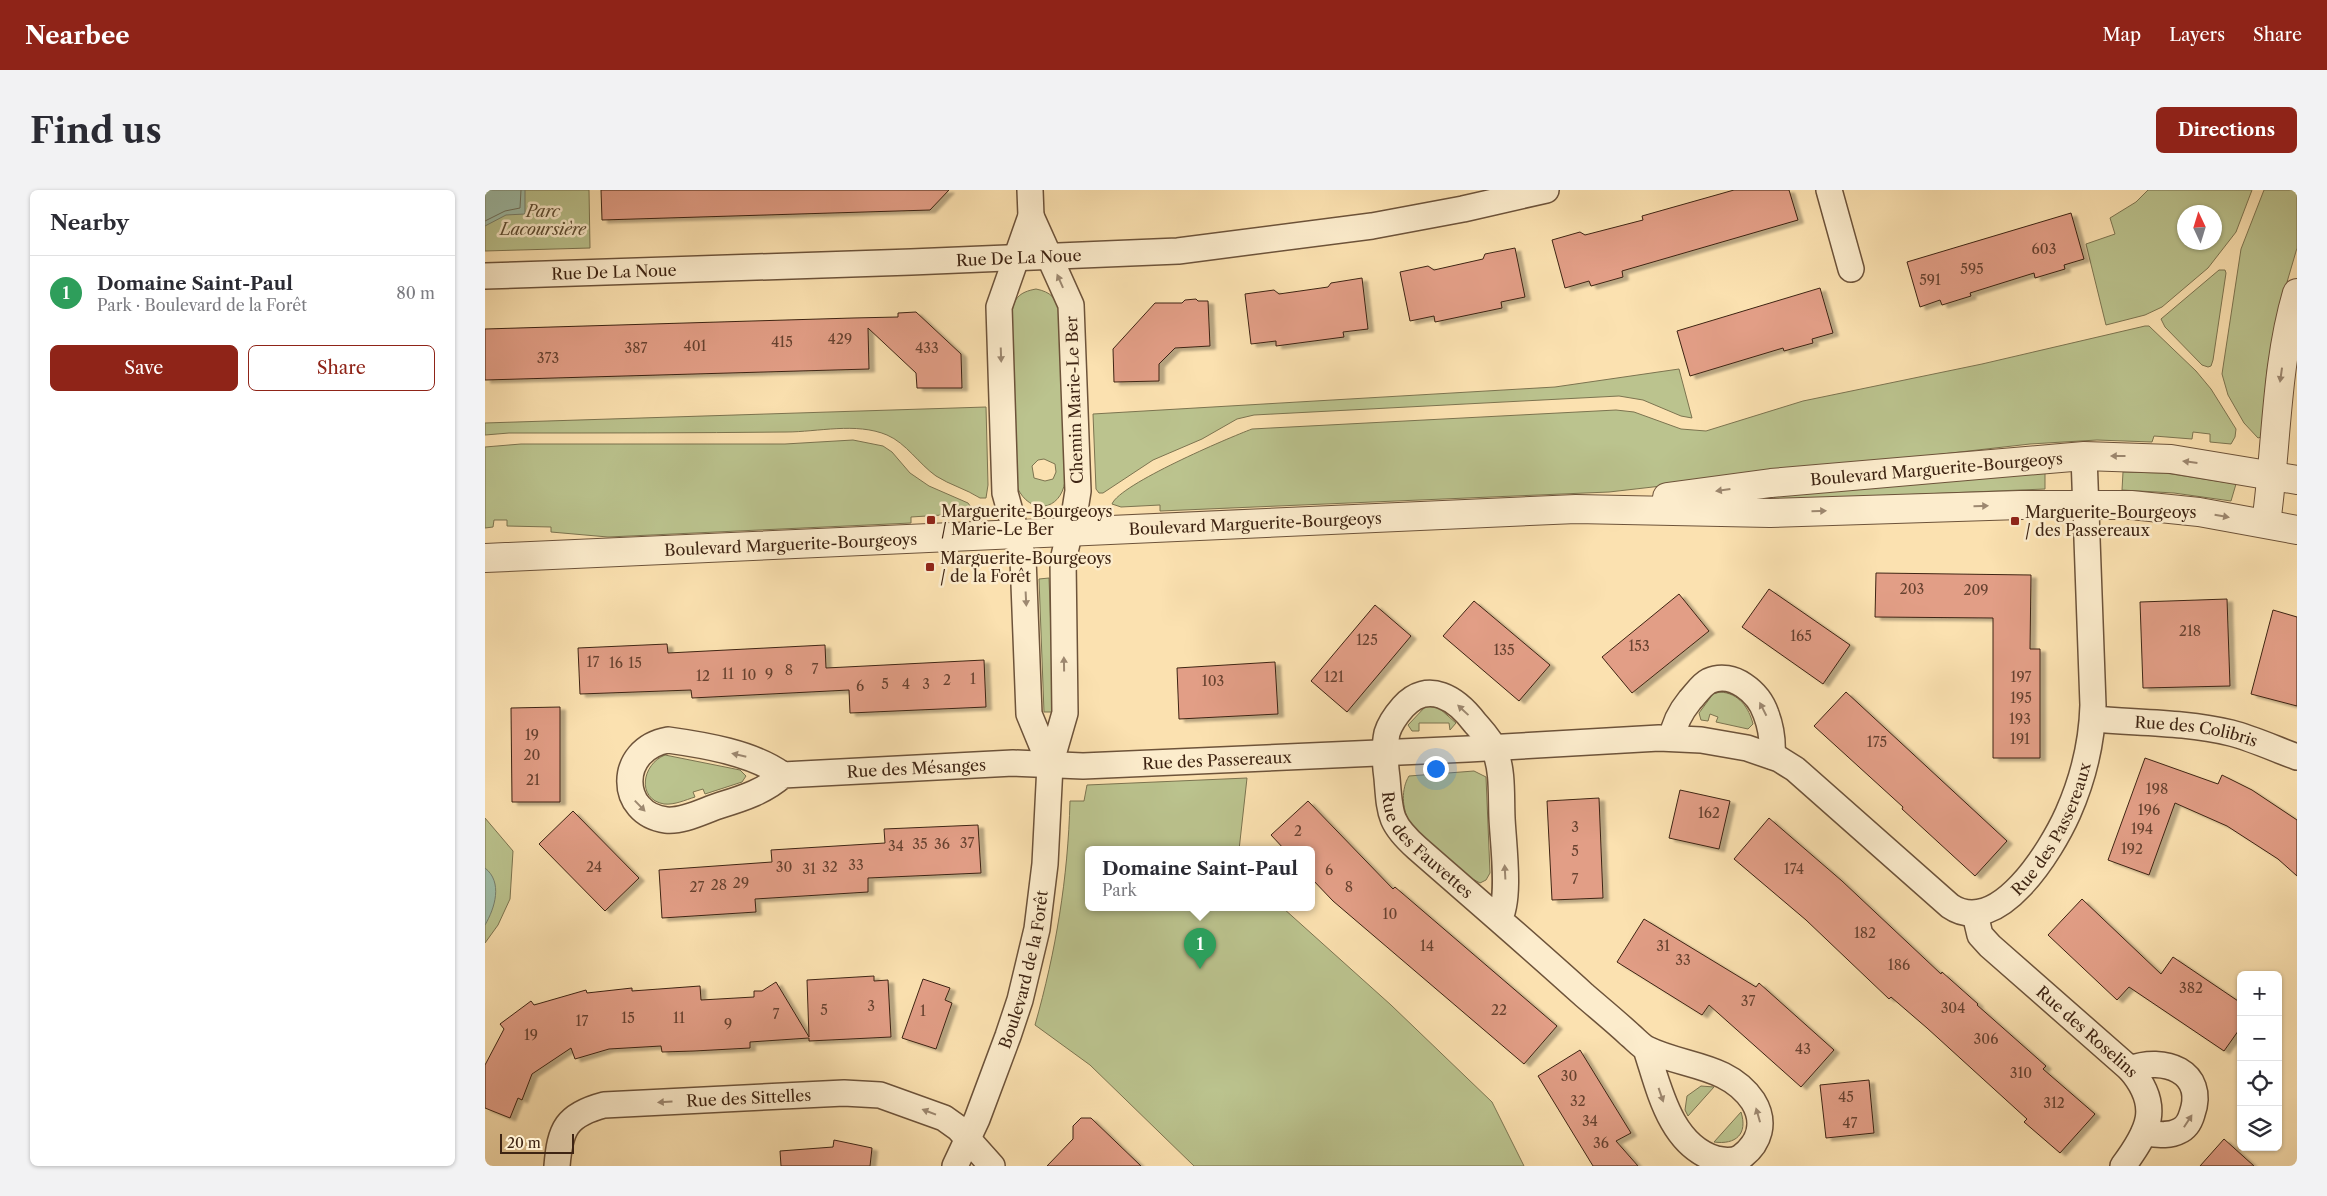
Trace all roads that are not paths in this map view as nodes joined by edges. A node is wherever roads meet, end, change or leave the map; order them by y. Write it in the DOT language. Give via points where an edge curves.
graph roads {
  1 [pos="1030,190"];
  2 [pos="1546,190"];
  3 [pos="1829,190"];
  4 [pos="1031,216"];
  5 [pos="1050,257"];
  6 [pos="1016,258"];
  7 [pos="1851,269"];
  8 [pos="485,276"];
  9 [pos="2297,293"];
  10 [pos="2084,456"];
  11 [pos="2285,477"];
  12 [pos="2086,504"];
  13 [pos="1576,509"];
  14 [pos="2265,523"];
  15 [pos="2297,530"];
  16 [pos="1069,532"];
  17 [pos="1016,534"];
  18 [pos="485,558"];
  19 [pos="2093,719"];
  20 [pos="1672,738"];
  21 [pos="1494,748"];
  22 [pos="1385,753"];
  23 [pos="1771,756"];
  24 [pos="2297,757"];
  25 [pos="1050,765"];
  26 [pos="783,774"];
  27 [pos="1975,914"];
  28 [pos="1499,919"];
  29 [pos="1646,1049"];
  30 [pos="2130,1069"];
  31 [pos="2144,1132"];
  32 [pos="968,1140"];
  33 [pos="1713,1162"];
  34 [pos="557,1166"];
  35 [pos="955,1166"];
  36 [pos="992,1166"];
  37 [pos="2123,1166"];
  1 -- 4 [label="street, Chemin Marie-Le Ber"];
  2 -- 5 [label="street, Rue De La Noue" via="1463,209 1329,233 1179,251"];
  3 -- 7 [label="street"];
  4 -- 5 [label="street, Chemin Marie-Le Ber"];
  4 -- 6 [label="street, Chemin Marie-Le Ber"];
  5 -- 6 [label="street, Rue De La Noue"];
  16 -- 5 [label="street, Chemin Marie-Le Ber, one-way" via="1077,491 1071,305"];
  6 -- 8 [label="street, Rue De La Noue"];
  6 -- 17 [label="street, Chemin Marie-Le Ber, one-way" via="999,306 1005,493"];
  9 -- 11 [label="street, one-way" via="2279,383"];
  11 -- 10 [label="street, Boulevard Marguerite-Bourgeoys, one-way" via="2171,459"];
  10 -- 12 [label="street, Rue des Passereaux"];
  10 -- 13 [label="street, Boulevard Marguerite-Bourgeoys, one-way" via="1771,483"];
  11 -- 14 [label="street"];
  13 -- 12 [label="street, Boulevard Marguerite-Bourgeoys, one-way" via="1770,512"];
  12 -- 14 [label="street, Boulevard Marguerite-Bourgeoys, one-way" via="2173,509"];
  12 -- 19 [label="street, Rue des Passereaux"];
  13 -- 16 [label="street, Boulevard Marguerite-Bourgeoys"];
  14 -- 15 [label="street, Boulevard Marguerite-Bourgeoys"];
  16 -- 17 [label="street, Boulevard Marguerite-Bourgeoys"];
  25 -- 16 [label="street, Boulevard de la Forêt, one-way" via="1065,713 1063,560"];
  17 -- 18 [label="street, Boulevard Marguerite-Bourgeoys"];
  17 -- 25 [label="street, Boulevard de la Forêt, one-way" via="1023,558 1029,714"];
  19 -- 24 [label="street, Rue des Colibris" via="2228,732"];
  19 -- 27 [label="street, Rue des Passereaux" via="2077,787 2068,812 2044,856 2011,895 1991,909"];
  20 -- 21 [label="street, Rue des Passereaux"];
  20 -- 23 [label="street, Rue des Passereaux" via="1720,743"];
  23 -- 20 [label="street, one-way" via="1771,731 1762,705 1745,686 1725,678 1708,681 1700,688 1679,716"];
  21 -- 22 [label="street, Rue des Passereaux"];
  21 -- 22 [label="street, one-way" via="1459,706 1443,695 1428,694 1413,697 1393,720"];
  28 -- 21 [label="street, Rue des Fauvettes, one-way" via="1504,908 1505,883 1501,780"];
  22 -- 25 [label="street, Rue des Passereaux"];
  22 -- 28 [label="street, Rue des Fauvettes" via="1394,824 1402,835"];
  23 -- 27 [label="street, Rue des Passereaux" via="1807,778 1950,906 1957,911"];
  25 -- 26 [label="street, Rue des Mésanges" via="1013,763"];
  25 -- 32 [label="street, Boulevard de la Forêt" via="1045,864 1035,937 1020,1000"];
  26 -- 26 [label="street, one-way" via="745,756 668,740 644,749 633,760 629,776 635,801 643,810 666,820 748,796"];
  27 -- 30 [label="street, Rue des Roselins" via="1980,935 1990,946"];
  28 -- 29 [label="street, Rue des Fauvettes"];
  29 -- 33 [label="street, Rue des Fauvettes, one-way" via="1664,1102 1677,1128"];
  33 -- 29 [label="street, Rue des Fauvettes, one-way" via="1737,1159 1756,1141 1761,1120 1753,1102 1727,1077"];
  30 -- 31 [label="street, Rue des Roselins" via="2144,1085 2149,1102"];
  31 -- 30 [label="street, one-way" via="2168,1135 2183,1129 2194,1108 2194,1089 2186,1076 2165,1064 2150,1063"];
  31 -- 37 [label="street, Rue des Roselins"];
  32 -- 34 [label="street, Rue des Sittelles, one-way" via="944,1118 881,1094 604,1105 573,1118 560,1136"];
  32 -- 35 [label="street, Boulevard de la Forêt"];
  32 -- 36 [label="street, Rue des Sittelles"];
}
